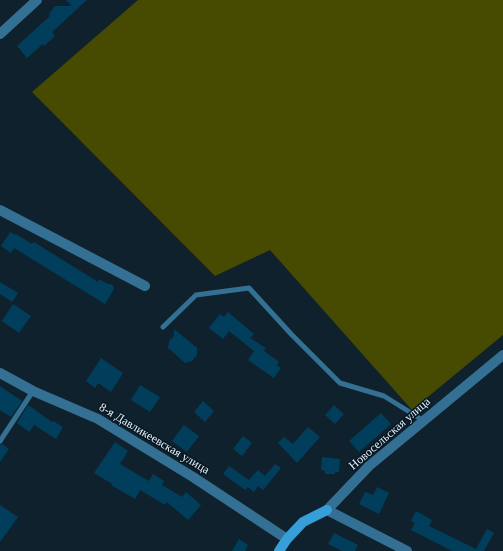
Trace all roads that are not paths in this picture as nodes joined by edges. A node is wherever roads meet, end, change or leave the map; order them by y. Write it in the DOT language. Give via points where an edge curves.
graph roads {
  1 [pos="37,0"];
  2 [pos="0,19"];
  3 [pos="9,25"];
  4 [pos="0,34"];
  5 [pos="0,210"];
  6 [pos="145,286"];
  7 [pos="163,327"];
  8 [pos="503,355"];
  9 [pos="0,373"];
  10 [pos="33,391"];
  11 [pos="424,421"];
  12 [pos="0,441"];
  13 [pos="328,510"];
  14 [pos="287,539"];
  15 [pos="279,551"];
  16 [pos="407,551"];
  1 -- 3 [label="street"];
  2 -- 3 [label="street"];
  3 -- 4 [label="street"];
  5 -- 6 [label="street"];
  7 -- 11 [label="lane" via="196,295 249,288 340,383 384,396"];
  8 -- 11 [label="street, Новосельская улица"];
  9 -- 10 [label="street, 8-я Давликеевская улица"];
  10 -- 12 [label="lane"];
  10 -- 14 [label="street, 8-я Давликеевская улица" via="98,419"];
  11 -- 13 [label="street, Новосельская улица" via="370,466"];
  13 -- 14 [label="street, Новосельская улица" via="303,522"];
  13 -- 16 [label="street"];
  14 -- 15 [label="street, Новосельская улица"];
}
